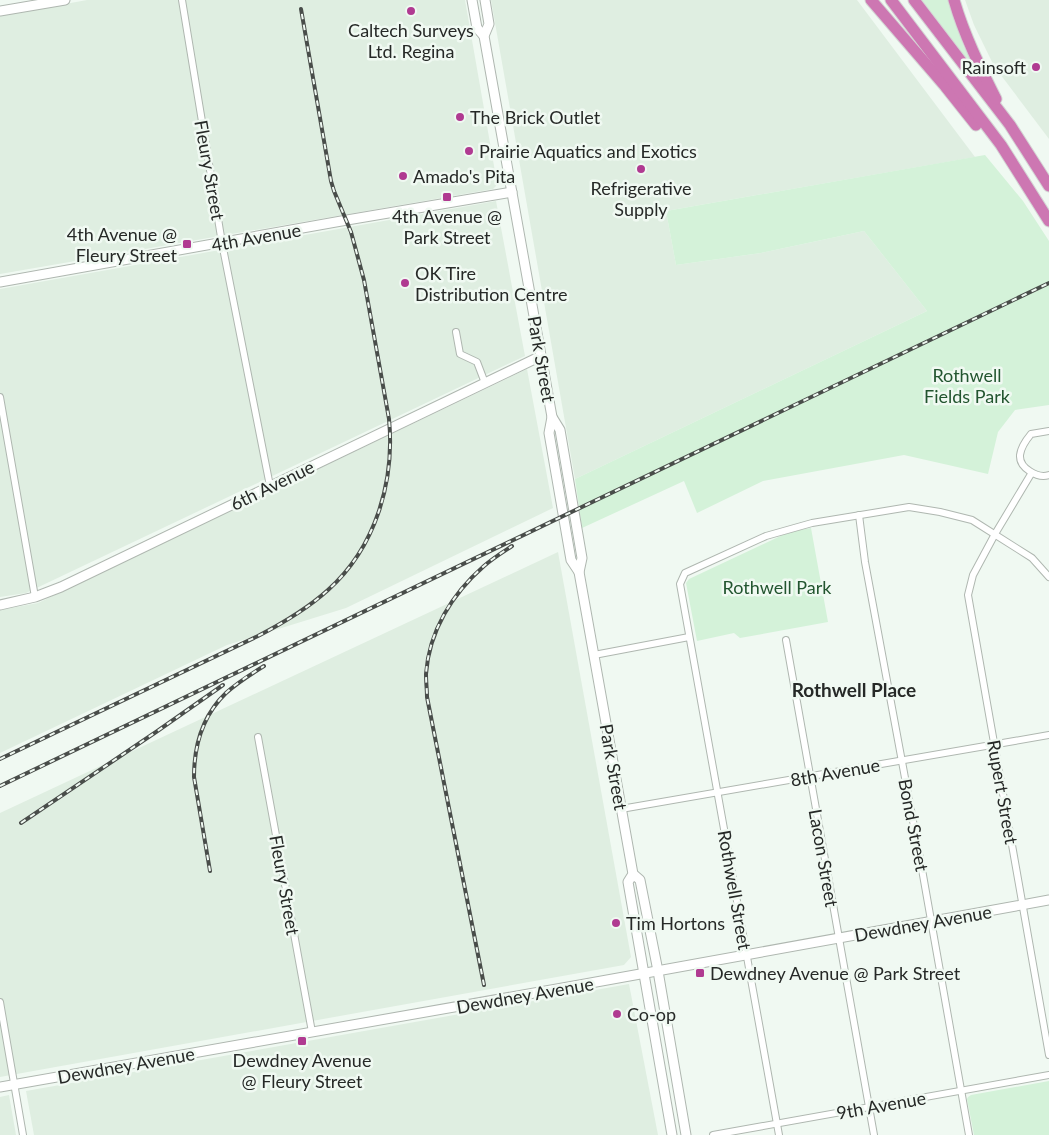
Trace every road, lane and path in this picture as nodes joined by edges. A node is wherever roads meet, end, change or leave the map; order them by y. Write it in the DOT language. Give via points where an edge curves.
graph roads {
  1 [pos="65,0"];
  2 [pos="182,0"];
  3 [pos="472,0"];
  4 [pos="485,0"];
  5 [pos="871,0"];
  6 [pos="891,0"];
  7 [pos="914,0"];
  8 [pos="954,0"];
  9 [pos="0,11"];
  10 [pos="484,36"];
  11 [pos="1010,126"];
  12 [pos="1049,186"];
  13 [pos="512,192"];
  14 [pos="1032,194"];
  15 [pos="1049,221"];
  16 [pos="222,243"];
  17 [pos="0,282"];
  18 [pos="456,332"];
  19 [pos="541,356"];
  20 [pos="485,383"];
  21 [pos="0,397"];
  22 [pos="1049,431"];
  23 [pos="8,443"];
  24 [pos="0,444"];
  25 [pos="1031,474"];
  26 [pos="1049,474"];
  27 [pos="270,486"];
  28 [pos="859,515"];
  29 [pos="995,534"];
  30 [pos="1049,577"];
  31 [pos="35,597"];
  32 [pos="0,605"];
  33 [pos="689,637"];
  34 [pos="786,640"];
  35 [pos="594,655"];
  36 [pos="1049,735"];
  37 [pos="258,737"];
  38 [pos="994,744"];
  39 [pos="902,761"];
  40 [pos="810,776"];
  41 [pos="718,792"];
  42 [pos="621,809"];
  43 [pos="633,874"];
  44 [pos="1049,900"];
  45 [pos="1023,905"];
  46 [pos="931,922"];
  47 [pos="838,938"];
  48 [pos="747,955"];
  49 [pos="658,971"];
  50 [pos="644,974"];
  51 [pos="0,1002"];
  52 [pos="312,1032"];
  53 [pos="1049,1056"];
  54 [pos="1049,1076"];
  55 [pos="14,1085"];
  56 [pos="0,1087"];
  57 [pos="961,1091"];
  58 [pos="869,1107"];
  59 [pos="777,1124"];
  60 [pos="23,1135"];
  61 [pos="672,1135"];
  62 [pos="686,1135"];
  63 [pos="712,1135"];
  64 [pos="779,1135"];
  65 [pos="874,1135"];
  66 [pos="969,1135"];
  1 -- 9 [label="street"];
  2 -- 16 [label="street, Fleury Street"];
  3 -- 10 [label="street, Park Street" via="477,28"];
  4 -- 10 [label="street, Park Street" via="489,24"];
  5 -- 14 [label="highway"];
  6 -- 14 [label="highway" via="1000,145"];
  7 -- 11 [label="highway"];
  8 -- 11 [label="highway" via="976,60"];
  10 -- 13 [label="street, Park Street"];
  11 -- 12 [label="highway"];
  13 -- 16 [label="street, 4th Avenue"];
  13 -- 19 [label="street, Park Street"];
  14 -- 15 [label="highway"];
  16 -- 17 [label="street, 4th Avenue"];
  16 -- 27 [label="street, Fleury Street"];
  18 -- 20 [label="street" via="460,354 477,362"];
  19 -- 20 [label="street, 6th Avenue"];
  19 -- 35 [label="street, Park Street" via="552,417 560,430 582,558 580,572"];
  20 -- 27 [label="street, 6th Avenue"];
  21 -- 23 [label="street"];
  22 -- 25 [label="street" via="1031,434 1024,443 1020,457"];
  23 -- 24 [label="street"];
  23 -- 31 [label="street"];
  25 -- 26 [label="street"];
  25 -- 29 [label="street, Rupert Street"];
  27 -- 31 [label="street, 6th Avenue"];
  28 -- 29 [label="street, Rothwell Street" via="908,507 972,520"];
  28 -- 33 [label="street, Rothwell Street" via="812,523 766,536 685,573 680,584"];
  28 -- 39 [label="street, Bond Street"];
  29 -- 30 [label="street, Rothwell Street" via="1032,558"];
  29 -- 38 [label="street, Rupert Street" via="973,575 968,596"];
  31 -- 32 [label="street, 6th Avenue"];
  33 -- 35 [label="street"];
  33 -- 41 [label="street, Rothwell Street"];
  34 -- 40 [label="street, Lacon Street"];
  35 -- 42 [label="street, Park Street"];
  36 -- 38 [label="street, 8th Avenue"];
  37 -- 52 [label="street, Fleury Street"];
  38 -- 39 [label="street, 8th Avenue"];
  38 -- 45 [label="street, Rupert Street"];
  39 -- 40 [label="street, 8th Avenue"];
  39 -- 46 [label="street, Bond Street"];
  40 -- 41 [label="street, 8th Avenue"];
  40 -- 47 [label="street, Lacon Street"];
  41 -- 42 [label="street, 8th Avenue"];
  41 -- 48 [label="street, Rothwell Street"];
  42 -- 43 [label="street, Park Street"];
  43 -- 49 [label="street, Park Street" via="640,880"];
  43 -- 50 [label="street, Park Street" via="628,882"];
  44 -- 45 [label="street, Dewdney Avenue"];
  45 -- 46 [label="street, Dewdney Avenue"];
  45 -- 53 [label="street, Rupert Street"];
  46 -- 47 [label="street, Dewdney Avenue"];
  46 -- 57 [label="street, Bond Street"];
  47 -- 48 [label="street, Dewdney Avenue"];
  47 -- 58 [label="street, Lacon Street"];
  48 -- 49 [label="street, Dewdney Avenue"];
  48 -- 59 [label="street, Rothwell Street"];
  49 -- 50 [label="street, Dewdney Avenue"];
  49 -- 62 [label="street, Park Street"];
  50 -- 52 [label="street, Dewdney Avenue"];
  50 -- 61 [label="street, Park Street"];
  51 -- 55 [label="street"];
  52 -- 55 [label="street, Dewdney Avenue"];
  54 -- 57 [label="street, 9th Avenue"];
  55 -- 56 [label="street, Dewdney Avenue"];
  55 -- 60 [label="street"];
  57 -- 58 [label="street, 9th Avenue"];
  57 -- 66 [label="street, Bond Street"];
  58 -- 59 [label="street, 9th Avenue"];
  58 -- 65 [label="street, Lacon Street"];
  59 -- 63 [label="street, 9th Avenue"];
  59 -- 64 [label="street, Rothwell Street"];
}
